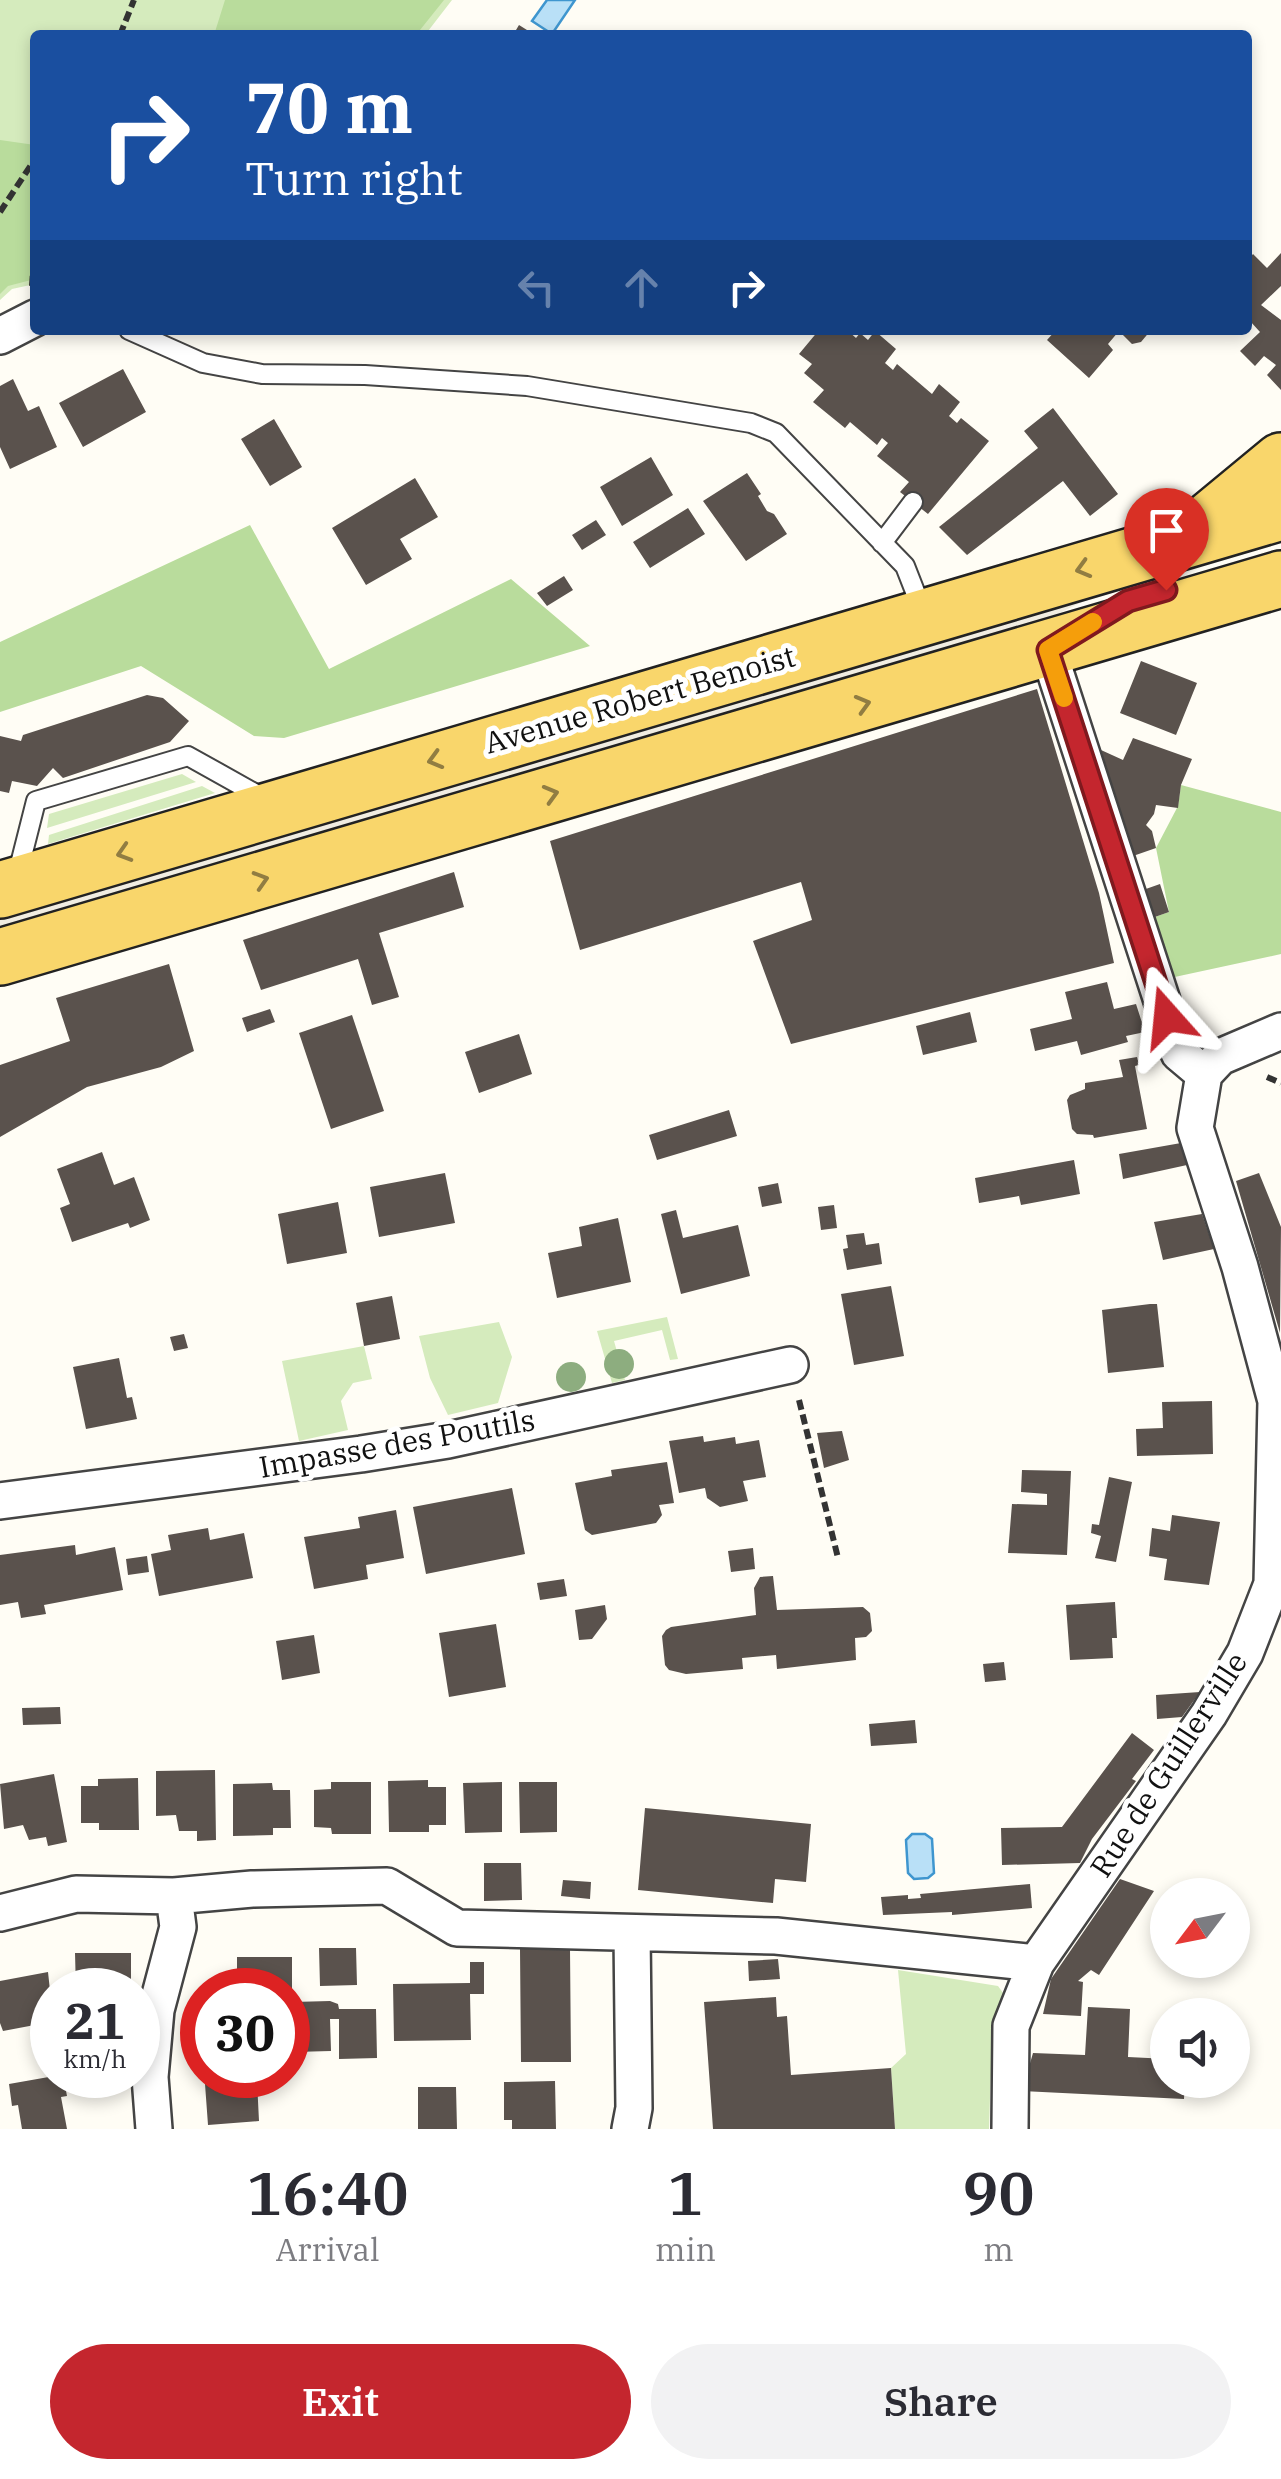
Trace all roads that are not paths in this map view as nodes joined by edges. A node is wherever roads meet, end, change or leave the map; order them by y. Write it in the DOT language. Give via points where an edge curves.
graph roads {
  1 [pos="30,321"];
  2 [pos="140,335"];
  3 [pos="0,336"];
  4 [pos="1281,462"];
  5 [pos="913,502"];
  6 [pos="1281,512"];
  7 [pos="882,543"];
  8 [pos="1176,543"];
  9 [pos="1281,556"];
  10 [pos="1281,579"];
  11 [pos="925,617"];
  12 [pos="1048,650"];
  13 [pos="278,806"];
  14 [pos="7,888"];
  15 [pos="0,957"];
  16 [pos="1281,1031"];
  17 [pos="1204,1074"];
  18 [pos="790,1365"];
  19 [pos="0,1501"];
  20 [pos="174,1896"];
  21 [pos="0,1913"];
  22 [pos="632,1932"];
  23 [pos="1036,1963"];
  24 [pos="154,2129"];
  25 [pos="630,2129"];
  26 [pos="1010,2129"];
  1 -- 3 [label="street"];
  2 -- 7 [label="lane" via="203,363 262,374 527,386 751,423 776,433"];
  4 -- 8 [label="main road"];
  5 -- 7 [label="lane"];
  6 -- 8 [label="main road, Avenue Robert Benoist"];
  7 -- 11 [label="lane" via="904,566"];
  8 -- 11 [label="main road, Avenue Robert Benoist, one-way"];
  9 -- 12 [label="main road" via="1128,601"];
  10 -- 12 [label="main road"];
  11 -- 13 [label="main road, Avenue Robert Benoist, one-way"];
  15 -- 12 [label="main road, one-way"];
  12 -- 17 [label="street" via="1179,1053"];
  13 -- 14 [label="main road, Avenue Robert Benoist, one-way"];
  13 -- 14 [label="lane" via="188,756 36,801"];
  16 -- 17 [label="street" via="1220,1057"];
  17 -- 23 [label="street, Rue de Guillerville" via="1195,1128 1276,1401 1272,1584 1245,1653 1209,1714"];
  18 -- 19 [label="street, Impasse des Poutils" via="448,1440"];
  20 -- 21 [label="street" via="76,1894"];
  20 -- 22 [label="street" via="388,1886 457,1928"];
  20 -- 24 [label="street" via="178,1926 156,2010 150,2077"];
  22 -- 23 [label="street" via="776,1936"];
  22 -- 25 [label="street"];
  23 -- 26 [label="street, Rue de Guillerville" via="1011,2026"];
}
